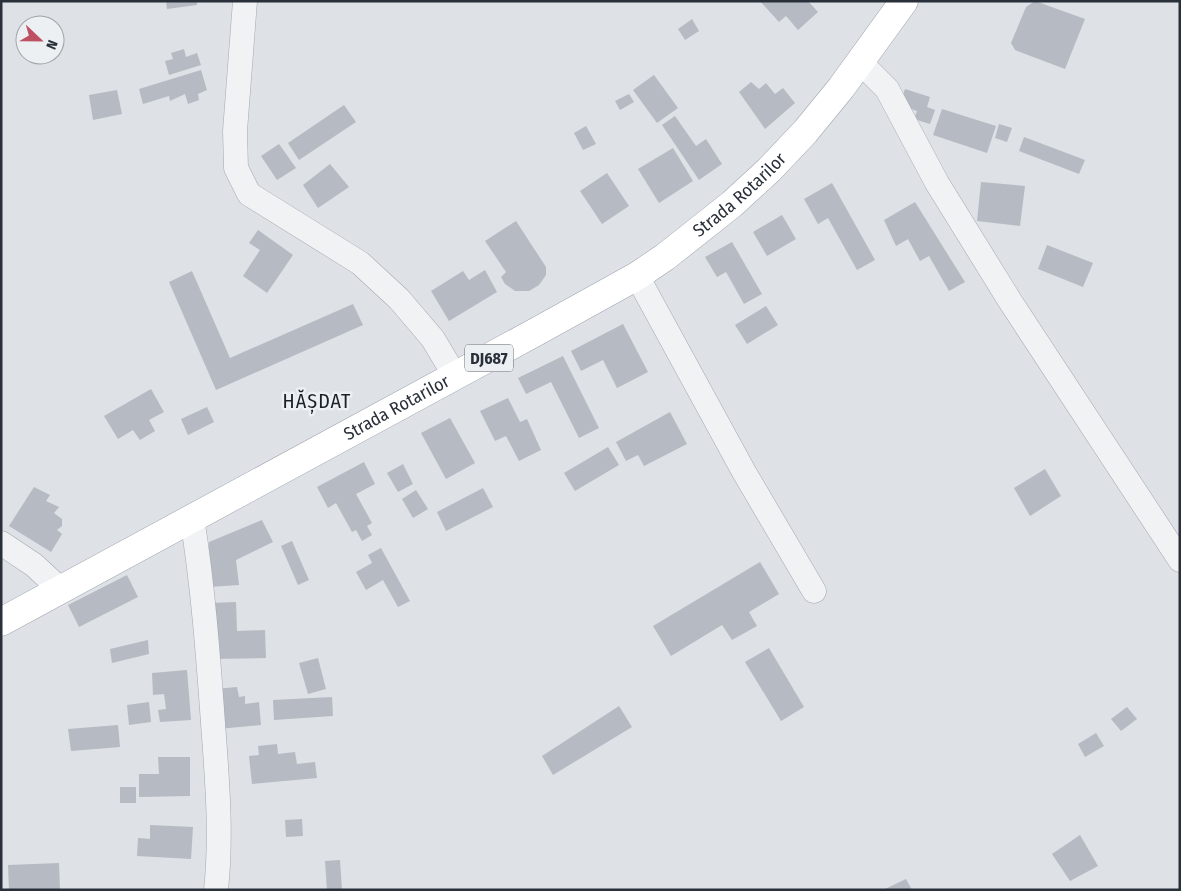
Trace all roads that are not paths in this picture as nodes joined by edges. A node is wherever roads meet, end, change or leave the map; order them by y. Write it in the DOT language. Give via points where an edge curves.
graph roads {
  1 [pos="246,1"];
  2 [pos="904,1"];
  3 [pos="860,62"];
  4 [pos="637,276"];
  5 [pos="455,376"];
  6 [pos="192,518"];
  7 [pos="1,542"];
  8 [pos="1180,560"];
  9 [pos="62,590"];
  10 [pos="814,591"];
  11 [pos="1,622"];
  12 [pos="216,890"];
  1 -- 5 [label="street" via="235,131 236,168 249,194 360,263 433,339"];
  2 -- 3 [label="main road, Strada Rotarilor / DJ687"];
  3 -- 4 [label="main road, Strada Rotarilor / DJ687" via="805,132 769,170 698,232"];
  3 -- 8 [label="street" via="887,89 937,183"];
  4 -- 5 [label="main road, Strada Rotarilor / DJ687"];
  4 -- 10 [label="street" via="744,472"];
  5 -- 6 [label="main road, Strada Rotarilor / DJ687"];
  6 -- 9 [label="main road, Strada Rotarilor / DJ687"];
  6 -- 12 [label="street" via="207,637 216,767 220,846"];
  7 -- 9 [label="street"];
  9 -- 11 [label="main road, Strada Rotarilor / DJ687"];
}
